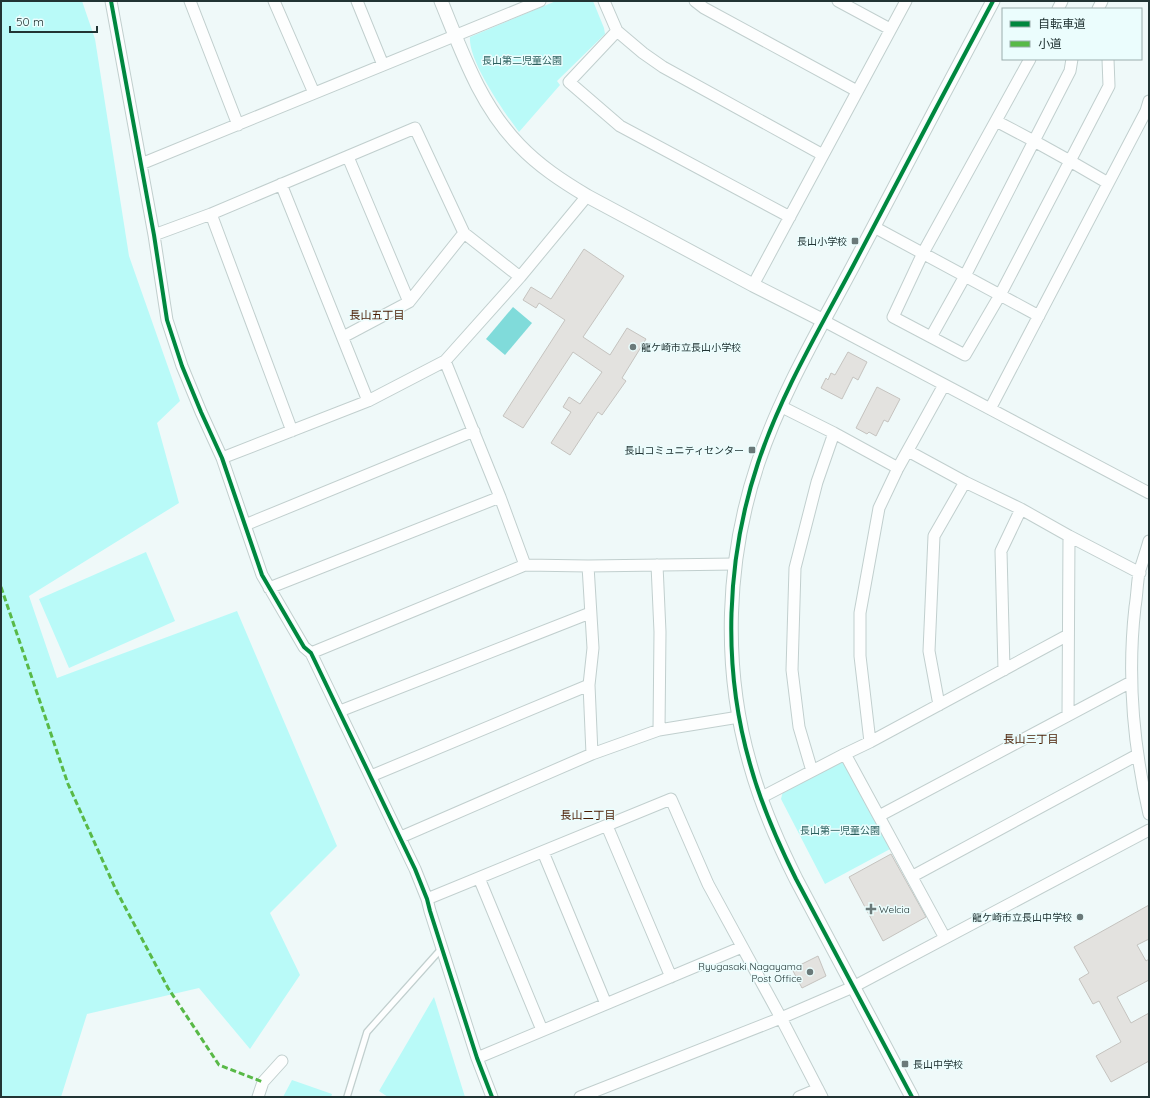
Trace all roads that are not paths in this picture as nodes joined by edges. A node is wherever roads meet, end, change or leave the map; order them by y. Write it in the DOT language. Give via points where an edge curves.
graph roads {
  1 [pos="111,1"];
  2 [pos="190,1"];
  3 [pos="274,1"];
  4 [pos="357,1"];
  5 [pos="442,1"];
  6 [pos="540,1"];
  7 [pos="604,1"];
  8 [pos="695,1"];
  9 [pos="838,1"];
  10 [pos="906,1"];
  11 [pos="993,1"];
  12 [pos="522,4"];
  13 [pos="890,29"];
  14 [pos="618,31"];
  15 [pos="455,36"];
  16 [pos="1029,60"];
  17 [pos="1072,60"];
  18 [pos="1108,60"];
  19 [pos="383,66"];
  20 [pos="857,91"];
  21 [pos="314,93"];
  22 [pos="1149,101"];
  23 [pos="996,121"];
  24 [pos="238,125"];
  25 [pos="1034,141"];
  26 [pos="823,155"];
  27 [pos="348,157"];
  28 [pos="1070,161"];
  29 [pos="141,164"];
  30 [pos="1108,183"];
  31 [pos="281,184"];
  32 [pos="587,196"];
  33 [pos="211,214"];
  34 [pos="790,217"];
  35 [pos="874,227"];
  36 [pos="464,233"];
  37 [pos="154,235"];
  38 [pos="923,253"];
  39 [pos="965,276"];
  40 [pos="520,277"];
  41 [pos="753,285"];
  42 [pos="1000,295"];
  43 [pos="409,302"];
  44 [pos="1038,316"];
  45 [pos="824,321"];
  46 [pos="342,337"];
  47 [pos="931,337"];
  48 [pos="445,361"];
  49 [pos="944,385"];
  50 [pos="368,400"];
  51 [pos="780,406"];
  52 [pos="990,408"];
  53 [pos="292,431"];
  54 [pos="474,431"];
  55 [pos="834,433"];
  56 [pos="908,451"];
  57 [pos="222,458"];
  58 [pos="898,468"];
  59 [pos="965,482"];
  60 [pos="1149,493"];
  61 [pos="500,497"];
  62 [pos="1021,509"];
  63 [pos="245,525"];
  64 [pos="1069,536"];
  65 [pos="1149,542"];
  66 [pos="735,564"];
  67 [pos="525,565"];
  68 [pos="657,565"];
  69 [pos="588,566"];
  70 [pos="1140,573"];
  71 [pos="269,588"];
  72 [pos="590,613"];
  73 [pos="1068,635"];
  74 [pos="311,653"];
  75 [pos="1004,670"];
  76 [pos="1131,682"];
  77 [pos="589,685"];
  78 [pos="939,705"];
  79 [pos="340,711"];
  80 [pos="1068,715"];
  81 [pos="739,717"];
  82 [pos="659,730"];
  83 [pos="870,742"];
  84 [pos="592,754"];
  85 [pos="845,754"];
  86 [pos="1137,755"];
  87 [pos="812,770"];
  88 [pos="371,776"];
  89 [pos="760,798"];
  90 [pos="1149,814"];
  91 [pos="879,816"];
  92 [pos="607,826"];
  93 [pos="1149,830"];
  94 [pos="401,837"];
  95 [pos="543,852"];
  96 [pos="913,876"];
  97 [pos="479,878"];
  98 [pos="428,899"];
  99 [pos="945,938"];
  100 [pos="742,947"];
  101 [pos="442,948"];
  102 [pos="671,977"];
  103 [pos="853,987"];
  104 [pos="606,1004"];
  105 [pos="781,1018"];
  106 [pos="542,1030"];
  107 [pos="477,1058"];
  108 [pos="282,1060"];
  109 [pos="820,1093"];
  110 [pos="258,1097"];
  111 [pos="347,1097"];
  112 [pos="492,1097"];
  113 [pos="580,1097"];
  114 [pos="799,1097"];
  115 [pos="912,1097"];
  1 -- 29 [label="street"];
  2 -- 24 [label="street"];
  3 -- 21 [label="street"];
  4 -- 19 [label="street"];
  5 -- 15 [label="street"];
  6 -- 12 [label="street"];
  7 -- 14 [label="street"];
  8 -- 20 [label="street"];
  9 -- 13 [label="street"];
  10 -- 13 [label="street"];
  11 -- 35 [label="street"];
  12 -- 15 [label="street"];
  13 -- 20 [label="street"];
  14 -- 26 [label="street" via="663,67"];
  14 -- 34 [label="street" via="569,82 620,126"];
  15 -- 19 [label="street"];
  15 -- 32 [label="street" via="477,85 507,131 548,171"];
  16 -- 23 [label="street"];
  17 -- 25 [label="street" via="1070,71"];
  18 -- 28 [label="street" via="1109,86"];
  19 -- 21 [label="street"];
  20 -- 26 [label="street"];
  21 -- 24 [label="street"];
  22 -- 30 [label="street"];
  23 -- 25 [label="street"];
  23 -- 38 [label="street"];
  24 -- 29 [label="street"];
  25 -- 28 [label="street"];
  25 -- 39 [label="street"];
  26 -- 34 [label="street"];
  27 -- 31 [label="street"];
  27 -- 36 [label="street" via="415,128"];
  27 -- 43 [label="street"];
  28 -- 30 [label="street"];
  28 -- 42 [label="street"];
  29 -- 37 [label="street"];
  30 -- 44 [label="street"];
  31 -- 33 [label="street"];
  31 -- 46 [label="street"];
  32 -- 40 [label="street"];
  32 -- 41 [label="street"];
  33 -- 37 [label="street"];
  33 -- 53 [label="street"];
  34 -- 41 [label="street"];
  35 -- 38 [label="street"];
  35 -- 45 [label="street"];
  36 -- 40 [label="street"];
  36 -- 43 [label="street"];
  37 -- 57 [label="street" via="167,320 200,412"];
  38 -- 39 [label="street"];
  38 -- 47 [label="street" via="893,317"];
  39 -- 42 [label="street"];
  39 -- 47 [label="street"];
  40 -- 48 [label="street"];
  41 -- 45 [label="street"];
  42 -- 44 [label="street"];
  42 -- 47 [label="street" via="965,355"];
  43 -- 46 [label="street"];
  44 -- 52 [label="street"];
  45 -- 49 [label="street"];
  45 -- 51 [label="street"];
  46 -- 50 [label="street"];
  48 -- 50 [label="street"];
  48 -- 54 [label="street"];
  49 -- 52 [label="street"];
  49 -- 56 [label="street"];
  50 -- 53 [label="street"];
  51 -- 55 [label="street"];
  51 -- 66 [label="street" via="747,499"];
  52 -- 60 [label="street"];
  53 -- 57 [label="street"];
  54 -- 61 [label="street"];
  54 -- 63 [label="street"];
  55 -- 58 [label="street"];
  55 -- 87 [label="street" via="817,482 795,568 792,670 799,727"];
  56 -- 58 [label="street"];
  56 -- 59 [label="street"];
  57 -- 63 [label="street"];
  58 -- 83 [label="street" via="879,508 860,613 860,656"];
  59 -- 62 [label="street"];
  59 -- 78 [label="street" via="934,536 929,651"];
  61 -- 67 [label="street"];
  61 -- 71 [label="street"];
  62 -- 64 [label="street"];
  62 -- 75 [label="street" via="1001,551"];
  63 -- 71 [label="street"];
  64 -- 70 [label="street"];
  64 -- 73 [label="street"];
  65 -- 70 [label="street"];
  66 -- 68 [label="street"];
  66 -- 81 [label="street" via="732,668"];
  67 -- 69 [label="street"];
  67 -- 74 [label="street"];
  68 -- 69 [label="street"];
  68 -- 82 [label="street" via="660,632"];
  69 -- 72 [label="street"];
  70 -- 76 [label="street" via="1131,645"];
  71 -- 74 [label="street" via="304,647"];
  72 -- 77 [label="street" via="593,648"];
  72 -- 79 [label="street"];
  73 -- 75 [label="street"];
  73 -- 80 [label="street"];
  74 -- 79 [label="street"];
  75 -- 78 [label="street"];
  76 -- 80 [label="street"];
  76 -- 86 [label="street"];
  77 -- 84 [label="street"];
  77 -- 88 [label="street"];
  78 -- 83 [label="street"];
  79 -- 88 [label="street"];
  80 -- 91 [label="street"];
  81 -- 82 [label="street"];
  81 -- 89 [label="street"];
  82 -- 84 [label="street"];
  83 -- 85 [label="street"];
  84 -- 94 [label="street"];
  85 -- 87 [label="street"];
  85 -- 91 [label="street"];
  86 -- 90 [label="street"];
  86 -- 96 [label="street"];
  87 -- 89 [label="street"];
  88 -- 94 [label="street"];
  89 -- 103 [label="street" via="775,836"];
  91 -- 96 [label="street"];
  92 -- 95 [label="street"];
  92 -- 100 [label="street" via="671,799 708,884"];
  92 -- 102 [label="street"];
  93 -- 99 [label="street"];
  94 -- 98 [label="street"];
  95 -- 97 [label="street"];
  95 -- 104 [label="street"];
  96 -- 99 [label="street"];
  97 -- 98 [label="street"];
  97 -- 106 [label="street"];
  98 -- 101 [label="street"];
  99 -- 103 [label="street"];
  100 -- 102 [label="street"];
  100 -- 105 [label="street"];
  101 -- 107 [label="street"];
  101 -- 111 [label="lane" via="366,1032"];
  102 -- 104 [label="street"];
  103 -- 105 [label="street"];
  103 -- 115 [label="street"];
  104 -- 106 [label="street"];
  105 -- 109 [label="street"];
  105 -- 113 [label="street"];
  106 -- 107 [label="street"];
  107 -- 112 [label="street"];
  108 -- 110 [label="street" via="263,1082"];
  109 -- 114 [label="street"];
}
